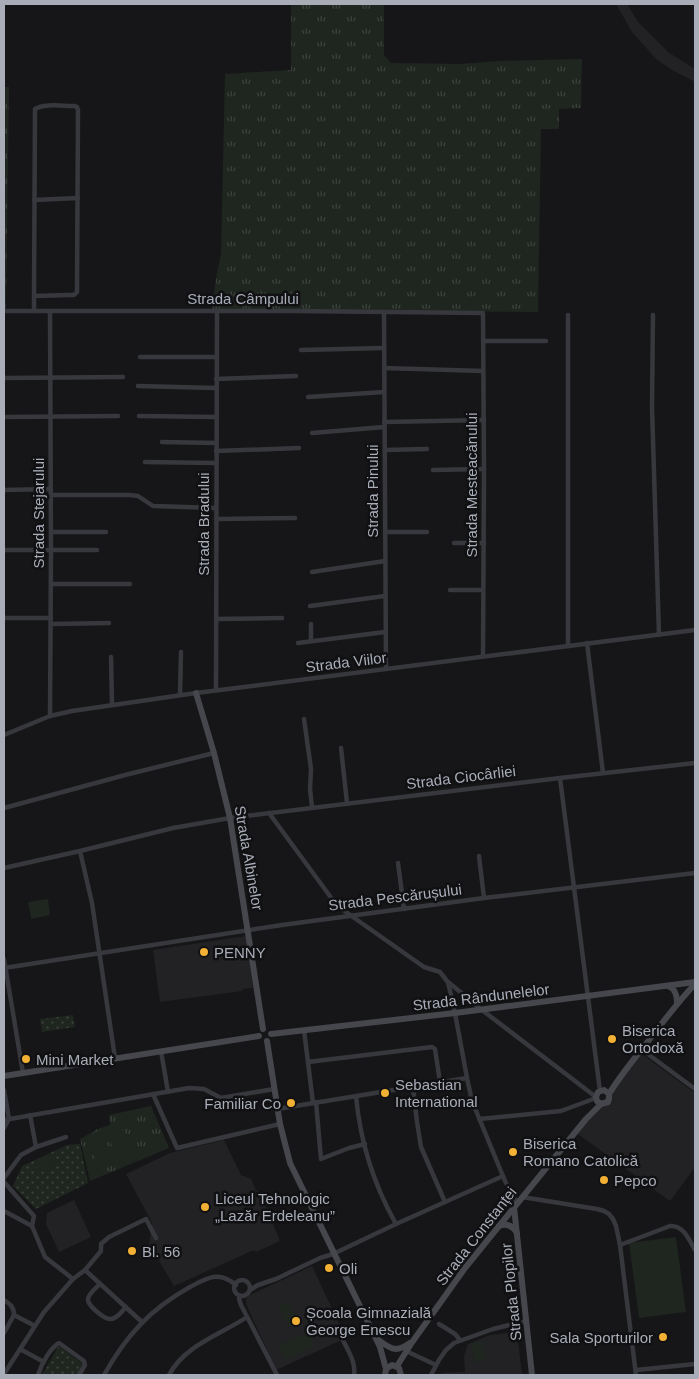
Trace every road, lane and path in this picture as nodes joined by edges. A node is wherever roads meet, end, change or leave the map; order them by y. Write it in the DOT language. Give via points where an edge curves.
graph roads {
  1 [pos="78,198"];
  2 [pos="34,200"];
  3 [pos="34,296"];
  4 [pos="4,311"];
  5 [pos="34,311"];
  6 [pos="50,311"];
  7 [pos="216,311"];
  8 [pos="384,312"];
  9 [pos="483,313"];
  10 [pos="568,315"];
  11 [pos="653,315"];
  12 [pos="483,341"];
  13 [pos="546,341"];
  14 [pos="384,348"];
  15 [pos="301,350"];
  16 [pos="140,357"];
  17 [pos="216,357"];
  18 [pos="384,368"];
  19 [pos="483,371"];
  20 [pos="296,376"];
  21 [pos="123,377"];
  22 [pos="4,378"];
  23 [pos="50,378"];
  24 [pos="216,379"];
  25 [pos="138,386"];
  26 [pos="216,388"];
  27 [pos="384,392"];
  28 [pos="308,397"];
  29 [pos="4,416"];
  30 [pos="50,416"];
  31 [pos="118,416"];
  32 [pos="139,416"];
  33 [pos="216,417"];
  34 [pos="484,420"];
  35 [pos="384,424"];
  36 [pos="312,433"];
  37 [pos="162,442"];
  38 [pos="216,443"];
  39 [pos="299,448"];
  40 [pos="427,449"];
  41 [pos="384,450"];
  42 [pos="216,451"];
  43 [pos="145,462"];
  44 [pos="216,463"];
  45 [pos="433,470"];
  46 [pos="484,470"];
  47 [pos="4,490"];
  48 [pos="51,492"];
  49 [pos="216,508"];
  50 [pos="295,518"];
  51 [pos="216,519"];
  52 [pos="51,532"];
  53 [pos="106,532"];
  54 [pos="385,532"];
  55 [pos="427,532"];
  56 [pos="454,543"];
  57 [pos="484,543"];
  58 [pos="4,550"];
  59 [pos="51,550"];
  60 [pos="97,550"];
  61 [pos="385,561"];
  62 [pos="312,572"];
  63 [pos="51,584"];
  64 [pos="130,584"];
  65 [pos="450,590"];
  66 [pos="483,590"];
  67 [pos="385,596"];
  68 [pos="310,606"];
  69 [pos="4,618"];
  70 [pos="51,618"];
  71 [pos="282,618"];
  72 [pos="216,619"];
  73 [pos="108,623"];
  74 [pos="51,624"];
  75 [pos="311,624"];
  76 [pos="695,630"];
  77 [pos="385,632"];
  78 [pos="659,635"];
  79 [pos="311,642"];
  80 [pos="298,643"];
  81 [pos="588,644"];
  82 [pos="568,646"];
  83 [pos="181,652"];
  84 [pos="483,656"];
  85 [pos="111,657"];
  86 [pos="386,669"];
  87 [pos="216,690"];
  88 [pos="196,693"];
  89 [pos="180,695"];
  90 [pos="112,705"];
  91 [pos="50,716"];
  92 [pos="304,719"];
  93 [pos="4,736"];
  94 [pos="341,748"];
  95 [pos="214,753"];
  96 [pos="695,763"];
  97 [pos="603,773"];
  98 [pos="560,778"];
  99 [pos="348,803"];
  100 [pos="312,807"];
  101 [pos="4,808"];
  102 [pos="269,813"];
  103 [pos="230,818"];
  104 [pos="80,851"];
  105 [pos="479,856"];
  106 [pos="398,863"];
  107 [pos="4,868"];
  108 [pos="695,873"];
  109 [pos="573,888"];
  110 [pos="484,898"];
  111 [pos="404,909"];
  112 [pos="351,916"];
  113 [pos="249,930"];
  114 [pos="100,953"];
  115 [pos="4,959"];
  116 [pos="4,968"];
  117 [pos="448,981"];
  118 [pos="695,983"];
  119 [pos="667,986"];
  120 [pos="587,996"];
  121 [pos="677,1003"];
  122 [pos="482,1010"];
  123 [pos="455,1013"];
  124 [pos="264,1029"];
  125 [pos="304,1030"];
  126 [pos="271,1034"];
  127 [pos="259,1036"];
  128 [pos="267,1041"];
  129 [pos="641,1049"];
  130 [pos="161,1051"];
  131 [pos="115,1058"];
  132 [pos="308,1062"];
  133 [pos="23,1073"];
  134 [pos="4,1076"];
  135 [pos="467,1078"];
  136 [pos="440,1082"];
  137 [pos="413,1087"];
  138 [pos="274,1089"];
  139 [pos="695,1089"];
  140 [pos="4,1090"];
  141 [pos="168,1092"];
  142 [pos="154,1094"];
  143 [pos="356,1096"];
  144 [pos="600,1096"];
  145 [pos="314,1102"];
  146 [pos="277,1109"];
  147 [pos="30,1115"];
  148 [pos="6,1119"];
  149 [pos="479,1119"];
  150 [pos="280,1124"];
  151 [pos="4,1128"];
  152 [pos="66,1137"];
  153 [pos="364,1142"];
  154 [pos="36,1147"];
  155 [pos="503,1176"];
  156 [pos="4,1180"];
  157 [pos="445,1202"];
  158 [pos="518,1202"];
  159 [pos="4,1211"];
  160 [pos="396,1224"];
  161 [pos="32,1226"];
  162 [pos="499,1226"];
  163 [pos="518,1234"];
  164 [pos="156,1238"];
  165 [pos="620,1245"];
  166 [pos="695,1250"];
  167 [pos="334,1254"];
  168 [pos="85,1270"];
  169 [pos="73,1279"];
  170 [pos="100,1284"];
  171 [pos="236,1285"];
  172 [pos="250,1290"];
  173 [pos="240,1296"];
  174 [pos="4,1300"];
  175 [pos="126,1307"];
  176 [pos="14,1315"];
  177 [pos="247,1318"];
  178 [pos="526,1321"];
  179 [pos="142,1322"];
  180 [pos="439,1324"];
  181 [pos="35,1326"];
  182 [pos="4,1333"];
  183 [pos="375,1337"];
  184 [pos="343,1340"];
  185 [pos="460,1340"];
  186 [pos="413,1341"];
  187 [pos="380,1347"];
  188 [pos="20,1349"];
  189 [pos="406,1352"];
  190 [pos="4,1362"];
  191 [pos="44,1362"];
  192 [pos="695,1364"];
  193 [pos="9,1365"];
  194 [pos="396,1365"];
  195 [pos="436,1365"];
  196 [pos="385,1373"];
  197 [pos="636,1373"];
  198 [pos="4,1374"];
  199 [pos="38,1375"];
  200 [pos="79,1375"];
  201 [pos="104,1375"];
  202 [pos="169,1375"];
  203 [pos="277,1375"];
  204 [pos="354,1375"];
  205 [pos="401,1375"];
  206 [pos="431,1375"];
  207 [pos="532,1375"];
  1 -- 2 [label="street"];
  1 -- 2 [label="street" via="77,107 44,106 35,109"];
  1 -- 3 [label="street" via="77,292 74,295"];
  2 -- 3 [label="street"];
  3 -- 5 [label="street"];
  4 -- 5 [label="street, Strada Câmpului"];
  5 -- 6 [label="street, Strada Câmpului"];
  6 -- 7 [label="street, Strada Câmpului"];
  6 -- 23 [label="street, Strada Stejarului"];
  7 -- 8 [label="street, Strada Câmpului"];
  7 -- 17 [label="street, Strada Bradului"];
  8 -- 9 [label="street, Strada Câmpului"];
  8 -- 14 [label="street, Strada Pinului"];
  9 -- 12 [label="street, Strada Mesteacănului"];
  10 -- 82 [label="street"];
  11 -- 78 [label="street" via="652,407"];
  12 -- 13 [label="street"];
  12 -- 19 [label="street, Strada Mesteacănului"];
  14 -- 15 [label="street"];
  14 -- 18 [label="street, Strada Pinului"];
  16 -- 17 [label="street"];
  17 -- 24 [label="street, Strada Bradului"];
  18 -- 19 [label="street"];
  18 -- 27 [label="street, Strada Pinului"];
  19 -- 34 [label="street, Strada Mesteacănului"];
  20 -- 24 [label="street"];
  21 -- 23 [label="street"];
  22 -- 23 [label="street"];
  23 -- 30 [label="street, Strada Stejarului"];
  24 -- 26 [label="street, Strada Bradului"];
  25 -- 26 [label="street"];
  26 -- 33 [label="street, Strada Bradului"];
  27 -- 28 [label="street"];
  27 -- 35 [label="street, Strada Pinului"];
  29 -- 30 [label="street"];
  30 -- 31 [label="street"];
  30 -- 48 [label="street, Strada Stejarului"];
  32 -- 33 [label="street"];
  33 -- 38 [label="street, Strada Bradului"];
  34 -- 35 [label="street"];
  34 -- 46 [label="street, Strada Mesteacănului"];
  35 -- 36 [label="street"];
  35 -- 41 [label="street, Strada Pinului"];
  37 -- 38 [label="street"];
  38 -- 42 [label="street, Strada Bradului"];
  39 -- 42 [label="street"];
  40 -- 41 [label="street"];
  41 -- 54 [label="street, Strada Pinului"];
  42 -- 44 [label="street, Strada Bradului"];
  43 -- 44 [label="street"];
  44 -- 49 [label="street, Strada Bradului"];
  45 -- 46 [label="street"];
  46 -- 57 [label="street, Strada Mesteacănului"];
  47 -- 48 [label="street"];
  48 -- 49 [label="street" via="130,495 138,496 153,506"];
  48 -- 52 [label="street, Strada Stejarului"];
  49 -- 51 [label="street, Strada Bradului"];
  50 -- 51 [label="street"];
  51 -- 72 [label="street, Strada Bradului"];
  52 -- 53 [label="street"];
  52 -- 59 [label="street, Strada Stejarului"];
  54 -- 55 [label="street"];
  54 -- 61 [label="street, Strada Pinului"];
  56 -- 57 [label="street"];
  57 -- 66 [label="street, Strada Mesteacănului"];
  58 -- 59 [label="street"];
  59 -- 60 [label="street"];
  59 -- 63 [label="street, Strada Stejarului"];
  61 -- 62 [label="street"];
  61 -- 67 [label="street, Strada Pinului"];
  63 -- 64 [label="street"];
  63 -- 70 [label="street, Strada Stejarului"];
  65 -- 66 [label="street"];
  66 -- 84 [label="street, Strada Mesteacănului"];
  67 -- 68 [label="street"];
  67 -- 77 [label="street, Strada Pinului"];
  69 -- 70 [label="street"];
  70 -- 74 [label="street, Strada Stejarului"];
  71 -- 72 [label="street"];
  72 -- 87 [label="street, Strada Bradului"];
  73 -- 74 [label="street"];
  74 -- 91 [label="street, Strada Stejarului"];
  75 -- 79 [label="street"];
  76 -- 78 [label="street, Strada Viilor"];
  77 -- 79 [label="street"];
  77 -- 86 [label="street, Strada Pinului"];
  78 -- 81 [label="street, Strada Viilor"];
  79 -- 80 [label="street"];
  81 -- 82 [label="street, Strada Viilor"];
  81 -- 97 [label="street"];
  82 -- 84 [label="street, Strada Viilor"];
  83 -- 89 [label="street"];
  84 -- 86 [label="street, Strada Viilor"];
  85 -- 90 [label="street"];
  86 -- 87 [label="street, Strada Viilor"];
  87 -- 88 [label="street, Strada Viilor"];
  88 -- 89 [label="street, Strada Viilor"];
  88 -- 95 [label="street, Strada Albinelor"];
  89 -- 90 [label="street, Strada Viilor"];
  90 -- 91 [label="street, Strada Viilor"];
  91 -- 93 [label="street, Strada Viilor"];
  92 -- 100 [label="street" via="311,768"];
  94 -- 99 [label="street"];
  95 -- 101 [label="street"];
  95 -- 103 [label="street, Strada Albinelor"];
  96 -- 97 [label="street, Strada Ciocârliei"];
  97 -- 98 [label="street, Strada Ciocârliei"];
  98 -- 99 [label="street, Strada Ciocârliei"];
  98 -- 109 [label="street"];
  99 -- 100 [label="street, Strada Ciocârliei"];
  100 -- 102 [label="street, Strada Ciocârliei"];
  102 -- 103 [label="street, Strada Ciocârliei"];
  102 -- 112 [label="street" via="335,903"];
  103 -- 104 [label="street, Strada Ciocârliei"];
  103 -- 113 [label="street, Strada Albinelor"];
  104 -- 107 [label="street, Strada Ciocârliei"];
  104 -- 114 [label="street"];
  105 -- 110 [label="street"];
  106 -- 111 [label="street"];
  108 -- 109 [label="street, Strada Pescărușului"];
  109 -- 110 [label="street, Strada Pescărușului"];
  109 -- 120 [label="street"];
  110 -- 111 [label="street, Strada Pescărușului"];
  111 -- 112 [label="street, Strada Pescărușului"];
  112 -- 113 [label="street, Strada Pescărușului"];
  112 -- 117 [label="street" via="424,966 440,972"];
  113 -- 114 [label="street, Strada Pescărușului"];
  113 -- 124 [label="street, Strada Albinelor"];
  114 -- 116 [label="street, Strada Pescărușului"];
  114 -- 131 [label="street"];
  115 -- 116 [label="street"];
  116 -- 133 [label="street"];
  117 -- 122 [label="street"];
  117 -- 123 [label="street"];
  118 -- 119 [label="street, Strada Rândunelelor"];
  118 -- 121 [label="street"];
  119 -- 120 [label="street, Strada Rândunelelor"];
  119 -- 121 [label="street" via="674,990"];
  120 -- 122 [label="street, Strada Rândunelelor"];
  120 -- 144 [label="street"];
  121 -- 129 [label="street"];
  122 -- 123 [label="street, Strada Rândunelelor"];
  122 -- 144 [label="street"];
  123 -- 125 [label="street, Strada Rândunelelor"];
  123 -- 135 [label="street"];
  124 -- 126 [label="street"];
  124 -- 127 [label="street"];
  125 -- 126 [label="street, Strada Rândunelelor"];
  125 -- 132 [label="street"];
  126 -- 128 [label="street"];
  127 -- 128 [label="street"];
  127 -- 130 [label="street"];
  128 -- 138 [label="street"];
  129 -- 139 [label="street"];
  129 -- 144 [label="street, Strada Constanței"];
  130 -- 131 [label="street"];
  130 -- 141 [label="street"];
  131 -- 133 [label="street"];
  132 -- 136 [label="street" via="432,1047"];
  132 -- 145 [label="street"];
  133 -- 134 [label="street"];
  135 -- 136 [label="street"];
  135 -- 149 [label="street"];
  136 -- 137 [label="street"];
  137 -- 143 [label="street"];
  137 -- 157 [label="street" via="422,1147"];
  138 -- 141 [label="street" via="221,1098 204,1089"];
  138 -- 146 [label="street"];
  140 -- 148 [label="street"];
  141 -- 142 [label="street"];
  142 -- 147 [label="street"];
  142 -- 150 [label="street" via="177,1148"];
  143 -- 145 [label="street"];
  143 -- 153 [label="street"];
  144 -- 149 [label="street" via="561,1111"];
  144 -- 158 [label="street, Strada Constanței"];
  145 -- 146 [label="street"];
  145 -- 153 [label="street" via="321,1159"];
  146 -- 150 [label="street"];
  147 -- 148 [label="street"];
  147 -- 154 [label="street"];
  148 -- 151 [label="street"];
  149 -- 155 [label="street"];
  150 -- 167 [label="street" via="294,1172"];
  152 -- 154 [label="street"];
  153 -- 160 [label="street" via="376,1184"];
  154 -- 156 [label="street" via="21,1155"];
  155 -- 157 [label="street"];
  155 -- 158 [label="street"];
  156 -- 161 [label="street" via="34,1216"];
  157 -- 160 [label="street"];
  158 -- 162 [label="street, Strada Constanței"];
  158 -- 163 [label="street, Strada Plopilor"];
  158 -- 165 [label="street" via="553,1201 604,1211 613,1219"];
  159 -- 161 [label="street"];
  160 -- 167 [label="street"];
  161 -- 169 [label="street" via="45,1257"];
  162 -- 163 [label="street" via="511,1226"];
  162 -- 186 [label="street, Strada Constanței"];
  163 -- 178 [label="street, Strada Plopilor"];
  164 -- 168 [label="street" via="146,1219 109,1237"];
  165 -- 166 [label="street" via="674,1225 682,1230"];
  165 -- 197 [label="street"];
  167 -- 172 [label="street"];
  167 -- 183 [label="street"];
  168 -- 169 [label="street"];
  168 -- 170 [label="street"];
  169 -- 181 [label="street"];
  170 -- 175 [label="street"];
  170 -- 175 [label="street" via="89,1296 89,1305 111,1319"];
  171 -- 172 [label="street" via="246,1282"];
  171 -- 173 [label="street" via="235,1291"];
  171 -- 179 [label="street" via="221,1276 204,1280 166,1301"];
  172 -- 173 [label="street"];
  173 -- 177 [label="street"];
  174 -- 176 [label="street" via="10,1304"];
  175 -- 179 [label="street"];
  176 -- 181 [label="street"];
  176 -- 182 [label="street"];
  177 -- 202 [label="street" via="197,1345"];
  177 -- 203 [label="street"];
  178 -- 185 [label="street"];
  178 -- 207 [label="street, Strada Plopilor"];
  179 -- 201 [label="street" via="123,1344"];
  180 -- 185 [label="street"];
  181 -- 188 [label="street"];
  183 -- 186 [label="street" via="395,1350"];
  183 -- 187 [label="street"];
  184 -- 204 [label="street" via="353,1362"];
  185 -- 195 [label="street" via="446,1350"];
  186 -- 189 [label="street, Strada Constanței"];
  187 -- 194 [label="street"];
  187 -- 196 [label="street"];
  188 -- 191 [label="street"];
  188 -- 193 [label="street"];
  189 -- 194 [label="street, Strada Constanței"];
  189 -- 195 [label="street"];
  190 -- 193 [label="street"];
  191 -- 199 [label="street"];
  191 -- 200 [label="street" via="59,1343 84,1361"];
  192 -- 197 [label="street"];
  193 -- 198 [label="street"];
  194 -- 196 [label="street" via="389,1365"];
  194 -- 205 [label="street"];
  195 -- 206 [label="street"];
}
